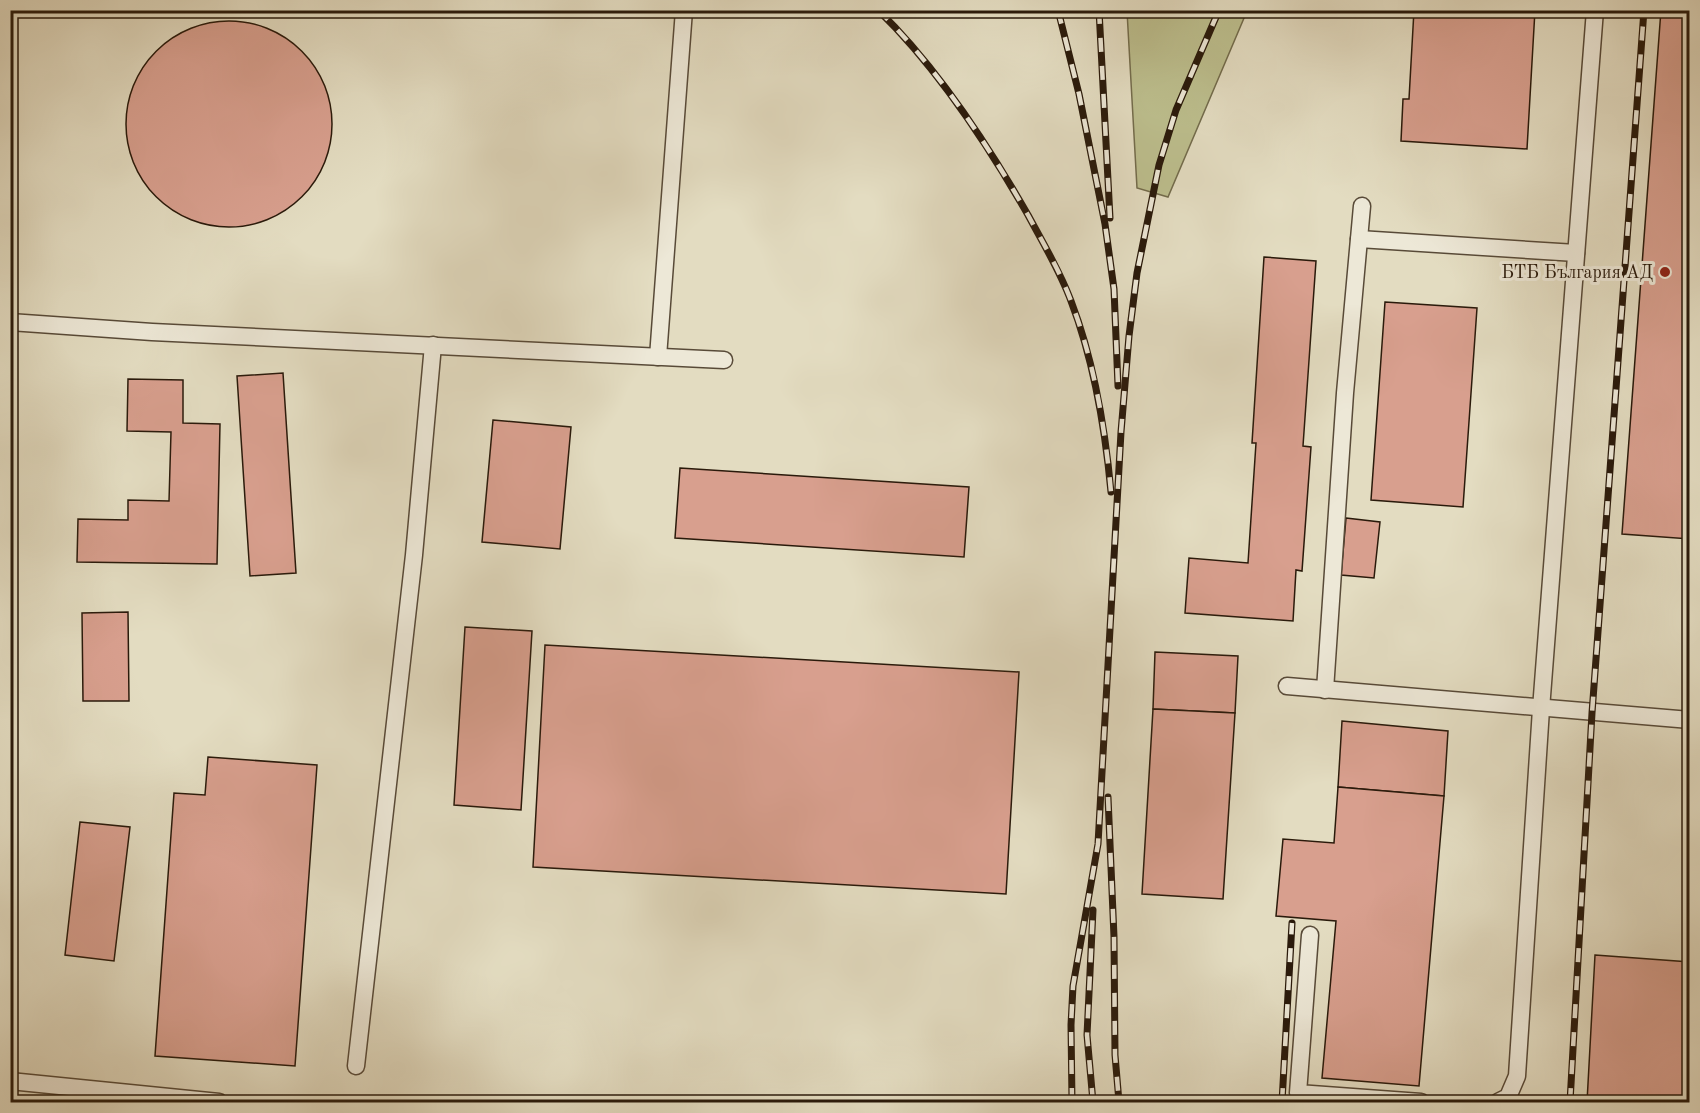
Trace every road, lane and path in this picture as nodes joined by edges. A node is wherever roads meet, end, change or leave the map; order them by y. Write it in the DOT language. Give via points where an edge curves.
graph roads {
  1 [pos="684,10"];
  2 [pos="1595,10"];
  3 [pos="1362,206"];
  4 [pos="1359,239"];
  5 [pos="1576,254"];
  6 [pos="10,322"];
  7 [pos="433,345"];
  8 [pos="658,357"];
  9 [pos="724,360"];
  10 [pos="1287,686"];
  11 [pos="1324,690"];
  12 [pos="1541,709"];
  13 [pos="1689,720"];
  14 [pos="1310,935"];
  15 [pos="356,1066"];
  16 [pos="10,1081"];
  17 [pos="219,1102"];
  18 [pos="1421,1102"];
  19 [pos="1498,1102"];
  1 -- 8 [label="lane"];
  2 -- 5 [label="lane"];
  3 -- 4 [label="lane"];
  4 -- 5 [label="lane"];
  4 -- 11 [label="lane"];
  5 -- 12 [label="lane"];
  6 -- 7 [label="lane"];
  7 -- 8 [label="lane"];
  7 -- 15 [label="lane" via="414,555"];
  8 -- 9 [label="lane"];
  10 -- 11 [label="lane"];
  11 -- 12 [label="lane"];
  12 -- 13 [label="lane"];
  12 -- 19 [label="lane" via="1516,1076 1508,1097"];
  14 -- 18 [label="lane" via="1298,1093"];
  16 -- 17 [label="lane"];
}
